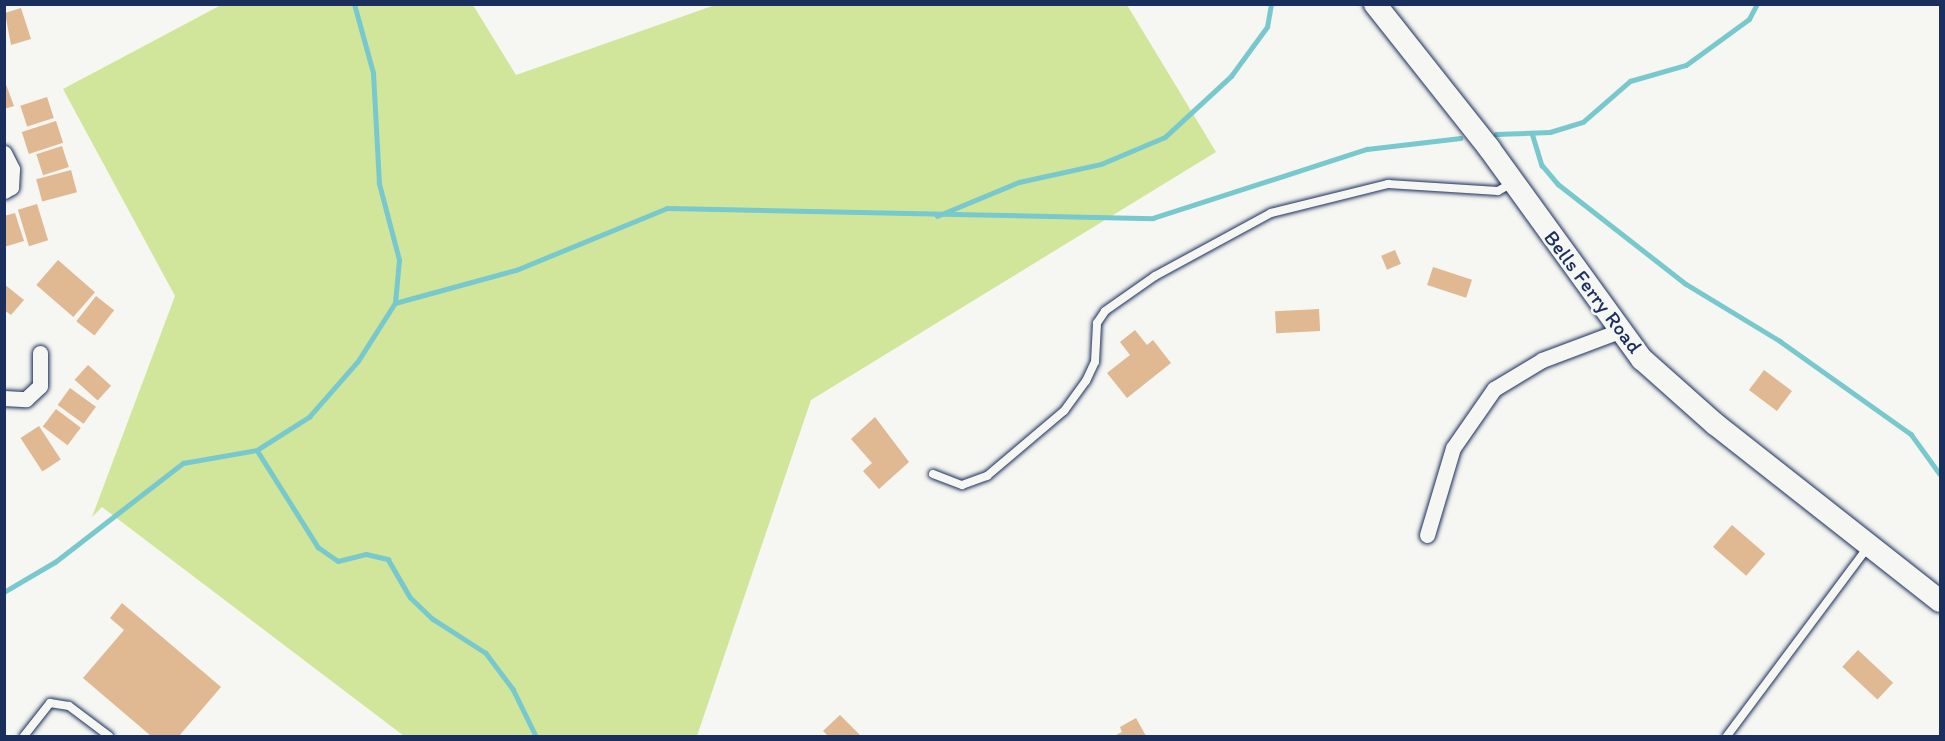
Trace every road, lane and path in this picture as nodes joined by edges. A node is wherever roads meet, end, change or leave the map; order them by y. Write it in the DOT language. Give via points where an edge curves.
graph roads {
  1 [pos="1375,4"];
  2 [pos="4,153"];
  3 [pos="1514,182"];
  4 [pos="4,191"];
  5 [pos="1619,331"];
  6 [pos="40,353"];
  7 [pos="4,398"];
  8 [pos="933,474"];
  9 [pos="1427,535"];
  10 [pos="1870,543"];
  11 [pos="1941,602"];
  12 [pos="24,736"];
  13 [pos="109,736"];
  14 [pos="1728,736"];
  1 -- 3 [label="main road, Bells Ferry Road"];
  2 -- 4 [label="street" via="12,169 11,187"];
  3 -- 5 [label="main road, Bells Ferry Road"];
  3 -- 8 [label="lane" via="1498,191 1388,184 1271,213 1155,276 1105,311 1097,323 1095,362 1086,381 1064,411 987,476 962,485"];
  5 -- 9 [label="street" via="1542,360 1494,388 1453,448"];
  5 -- 10 [label="main road, Bells Ferry Road" via="1642,358 1715,424"];
  6 -- 7 [label="street" via="40,386 26,399"];
  10 -- 11 [label="main road, Bells Ferry Road"];
  10 -- 14 [label="lane"];
  12 -- 13 [label="lane" via="51,703 69,705"];
}
